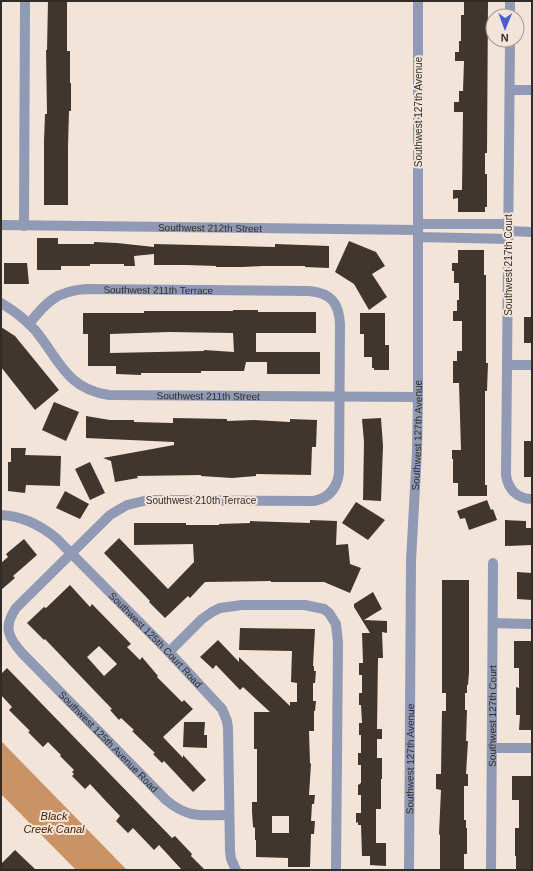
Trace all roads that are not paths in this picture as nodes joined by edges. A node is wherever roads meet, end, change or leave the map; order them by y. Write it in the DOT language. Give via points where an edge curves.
graph roads {
  1 [pos="25,1"];
  2 [pos="418,1"];
  3 [pos="510,48"];
  4 [pos="510,90"];
  5 [pos="532,90"];
  6 [pos="1,225"];
  7 [pos="24,226"];
  8 [pos="418,230"];
  9 [pos="508,231"];
  10 [pos="532,232"];
  11 [pos="1,302"];
  12 [pos="29,324"];
  13 [pos="508,365"];
  14 [pos="532,365"];
  15 [pos="340,396"];
  16 [pos="418,398"];
  17 [pos="532,499"];
  18 [pos="1,515"];
  19 [pos="72,554"];
  20 [pos="493,563"];
  21 [pos="493,623"];
  22 [pos="532,624"];
  23 [pos="9,632"];
  24 [pos="169,652"];
  25 [pos="492,748"];
  26 [pos="532,748"];
  27 [pos="229,815"];
  28 [pos="236,870"];
  29 [pos="336,870"];
  30 [pos="409,870"];
  31 [pos="491,870"];
  1 -- 7 [label="street"];
  2 -- 8 [label="street, Southwest 127th Avenue"];
  3 -- 4 [label="street, Southwest 217th Court"];
  4 -- 5 [label="street"];
  4 -- 9 [label="street, Southwest 217th Court"];
  6 -- 7 [label="street, Southwest 212th Street"];
  7 -- 8 [label="street, Southwest 212th Street"];
  8 -- 9 [label="street, Southwest 212th Street"];
  8 -- 9 [label="street, Southwest 212th Street"];
  8 -- 16 [label="street, Southwest 127th Avenue"];
  9 -- 10 [label="street, Southwest 212th Street"];
  9 -- 13 [label="street, Southwest 217th Court"];
  11 -- 12 [label="street"];
  12 -- 15 [label="street, Southwest 211th Street" via="70,377 82,387 98,393"];
  12 -- 15 [label="street, Southwest 211th Terrace" via="52,299 74,290 309,291 322,294 333,301 338,310"];
  13 -- 14 [label="street"];
  13 -- 17 [label="street, Southwest 217th Court" via="506,475 511,490 522,498"];
  15 -- 16 [label="street, Southwest 211th Street"];
  15 -- 19 [label="street, Southwest 210th Terrace" via="338,473 336,485 324,498 140,501 110,515"];
  16 -- 30 [label="street, Southwest 127th Avenue" via="411,561"];
  18 -- 19 [label="street, Southwest 125th Court Road" via="19,517 38,525"];
  19 -- 23 [label="street, Southwest 210th Terrace" via="16,608 9,621"];
  19 -- 24 [label="street, Southwest 125th Court Road"];
  20 -- 21 [label="street, Southwest 127th Court"];
  21 -- 22 [label="street"];
  21 -- 25 [label="street, Southwest 127th Court"];
  23 -- 27 [label="street, Southwest 125th Avenue Road" via="22,653 166,800 188,813"];
  24 -- 27 [label="street, Southwest 125th Court Road" via="225,714 228,728"];
  24 -- 29 [label="street" via="202,619 220,608 242,605 305,605 329,613 336,624 338,643"];
  25 -- 26 [label="street"];
  25 -- 31 [label="street, Southwest 127th Court"];
  27 -- 28 [label="street, Southwest 125th Court Road" via="231,859"];
}
